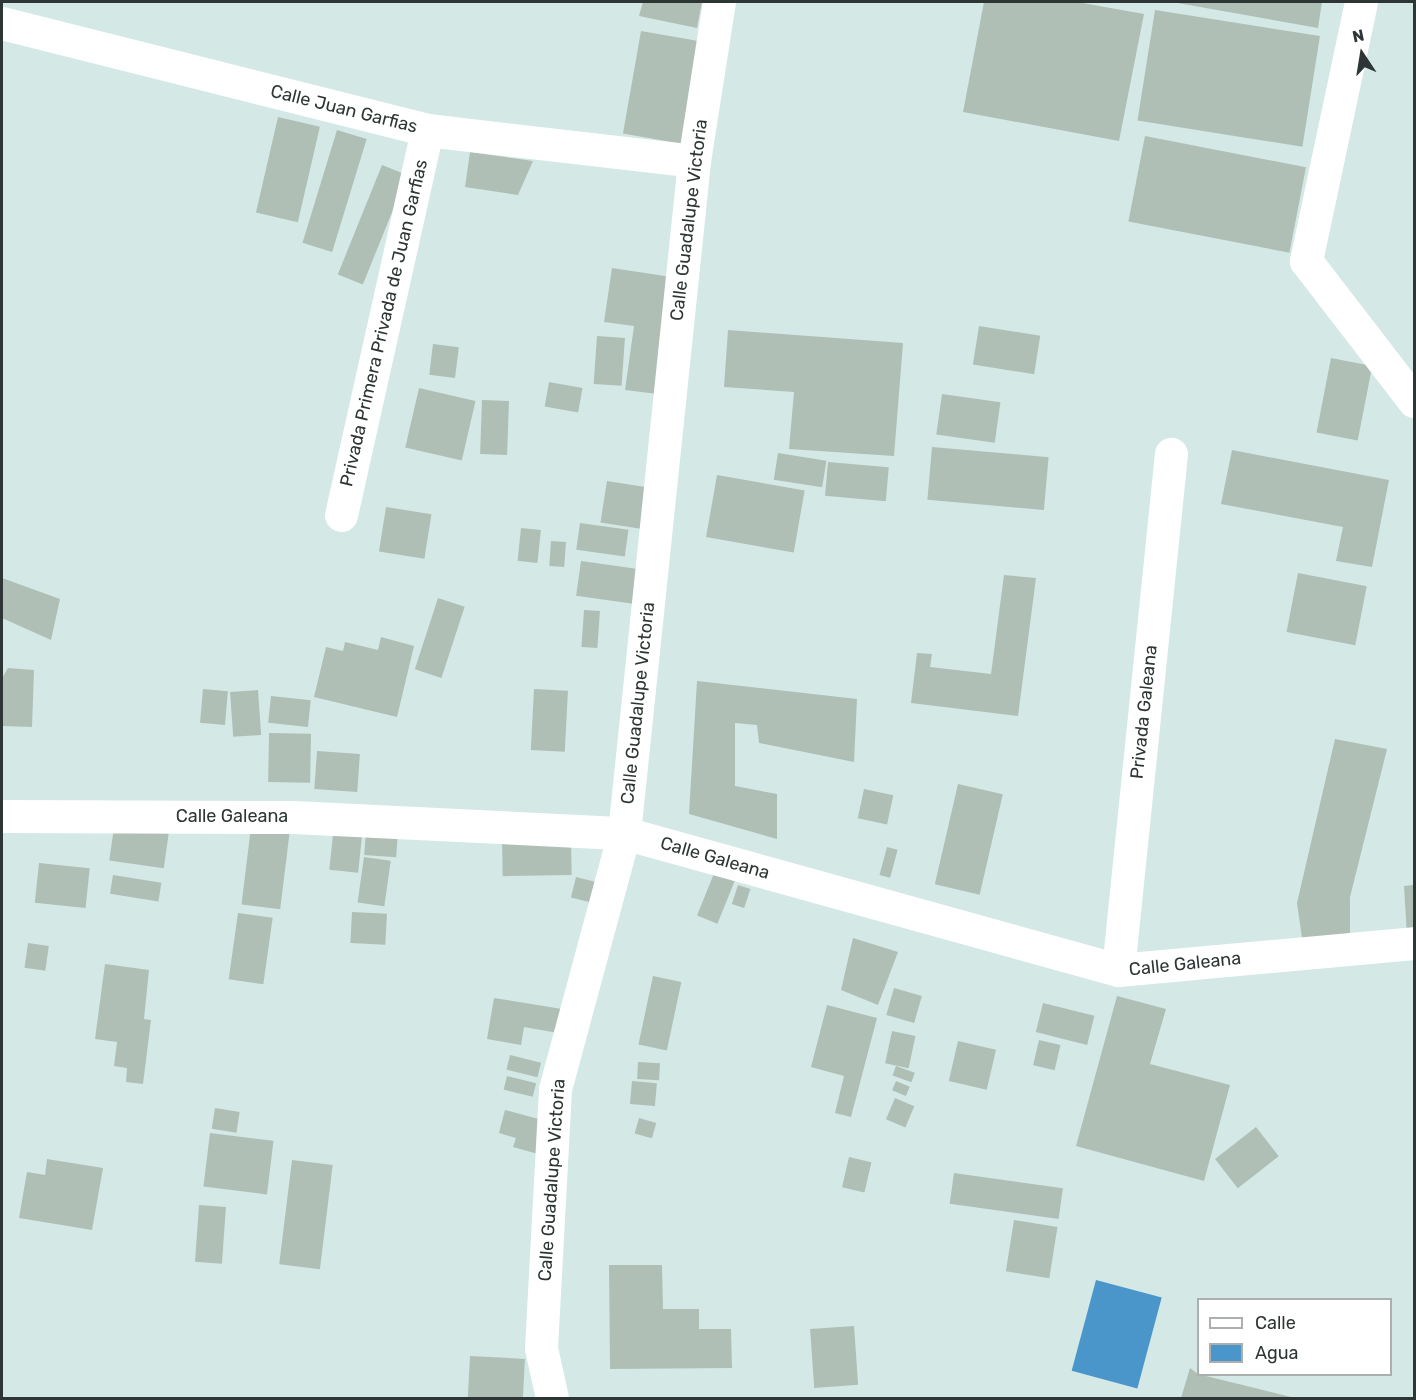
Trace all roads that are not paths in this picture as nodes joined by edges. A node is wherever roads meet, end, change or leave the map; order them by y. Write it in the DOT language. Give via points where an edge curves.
graph roads {
  1 [pos="719,2"];
  2 [pos="1361,2"];
  3 [pos="7,16"];
  4 [pos="427,130"];
  5 [pos="694,160"];
  6 [pos="1414,401"];
  7 [pos="1171,454"];
  8 [pos="341,515"];
  9 [pos="2,816"];
  10 [pos="624,833"];
  11 [pos="1414,943"];
  12 [pos="1118,970"];
  13 [pos="552,1398"];
  1 -- 5 [label="street, Calle Guadalupe Victoria"];
  2 -- 6 [label="street" via="1306,261"];
  3 -- 4 [label="street, Calle Juan Garfias"];
  4 -- 5 [label="street, Calle Juan Garfias"];
  4 -- 8 [label="street, Privada Primera Privada de Juan Garfias"];
  5 -- 10 [label="street, Calle Guadalupe Victoria"];
  7 -- 12 [label="street, Privada Galeana"];
  9 -- 10 [label="street, Calle Galeana" via="293,817"];
  10 -- 12 [label="street, Calle Galeana"];
  10 -- 13 [label="street, Calle Guadalupe Victoria" via="555,1089 541,1348"];
  11 -- 12 [label="street, Calle Galeana"];
}
